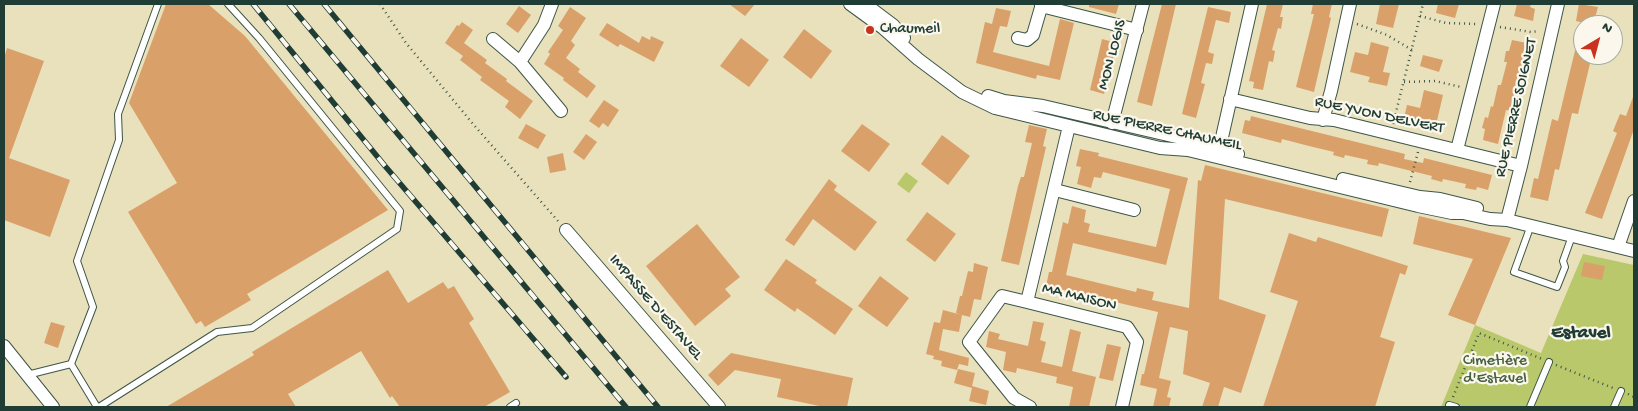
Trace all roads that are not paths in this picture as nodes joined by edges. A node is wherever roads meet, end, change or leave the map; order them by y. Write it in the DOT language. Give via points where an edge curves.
graph roads {
  1 [pos="158,4"];
  2 [pos="228,4"];
  3 [pos="552,4"];
  4 [pos="850,4"];
  5 [pos="865,4"];
  6 [pos="1143,4"];
  7 [pos="1252,4"];
  8 [pos="1350,4"];
  9 [pos="1494,4"];
  10 [pos="1558,4"];
  11 [pos="1041,5"];
  12 [pos="1137,30"];
  13 [pos="1018,38"];
  14 [pos="494,39"];
  15 [pos="520,62"];
  16 [pos="1230,98"];
  17 [pos="561,111"];
  18 [pos="1085,116"];
  19 [pos="1323,120"];
  20 [pos="1112,123"];
  21 [pos="1069,126"];
  22 [pos="1124,139"];
  23 [pos="1457,150"];
  24 [pos="1219,154"];
  25 [pos="1521,166"];
  26 [pos="1054,190"];
  27 [pos="1634,201"];
  28 [pos="1134,210"];
  29 [pos="1507,220"];
  30 [pos="1531,225"];
  31 [pos="566,230"];
  32 [pos="1572,236"];
  33 [pos="1618,247"];
  34 [pos="1634,251"];
  35 [pos="1027,302"];
  36 [pos="4,346"];
  37 [pos="1549,362"];
  38 [pos="71,364"];
  39 [pos="27,375"];
  40 [pos="1620,392"];
  41 [pos="516,403"];
  42 [pos="53,407"];
  43 [pos="98,407"];
  44 [pos="510,407"];
  45 [pos="719,407"];
  46 [pos="1030,407"];
  47 [pos="1122,407"];
  48 [pos="1530,407"];
  49 [pos="1614,407"];
  1 -- 38 [label="lane" via="118,114 119,140 77,261 93,306"];
  2 -- 43 [label="lane" via="400,211 397,229 252,328 217,332"];
  3 -- 15 [label="street" via="544,25"];
  4 -- 21 [label="street, RUE PIERRE CHAUMEIL" via="918,60 972,98 995,108"];
  5 -- 18 [label="street, RUE PIERRE CHAUMEIL" via="893,25 922,54 966,86 991,98"];
  6 -- 12 [label="street, MON LOGIS"];
  7 -- 16 [label="street"];
  8 -- 19 [label="street"];
  9 -- 23 [label="street"];
  10 -- 25 [label="street, RUE PIERRE SOIGNET"];
  11 -- 12 [label="street"];
  11 -- 13 [label="street" via="1034,35 1027,40"];
  12 -- 20 [label="street, MON LOGIS"];
  14 -- 15 [label="street"];
  15 -- 17 [label="street"];
  16 -- 19 [label="street, RUE YVON DELVERT"];
  16 -- 24 [label="street"];
  18 -- 20 [label="street, RUE PIERRE CHAUMEIL"];
  18 -- 21 [label="street"];
  19 -- 23 [label="street, RUE YVON DELVERT"];
  20 -- 22 [label="street"];
  20 -- 24 [label="street, RUE PIERRE CHAUMEIL" via="1185,139"];
  21 -- 22 [label="street, RUE PIERRE CHAUMEIL"];
  21 -- 26 [label="street, MA MAISON"];
  22 -- 24 [label="street, RUE PIERRE CHAUMEIL" via="1160,148"];
  23 -- 25 [label="street, RUE YVON DELVERT"];
  24 -- 29 [label="street, RUE PIERRE CHAUMEIL" via="1418,206"];
  24 -- 29 [label="street, RUE PIERRE CHAUMEIL" via="1440,199 1496,213"];
  25 -- 29 [label="street, RUE PIERRE SOIGNET"];
  26 -- 28 [label="street"];
  26 -- 35 [label="street, MA MAISON"];
  27 -- 33 [label="street"];
  29 -- 30 [label="street, RUE PIERRE CHAUMEIL"];
  30 -- 32 [label="street, RUE PIERRE CHAUMEIL"];
  30 -- 32 [label="lane" via="1514,272 1557,287"];
  31 -- 45 [label="street, IMPASSE D'ESTAVEL"];
  32 -- 33 [label="street, RUE PIERRE CHAUMEIL"];
  33 -- 34 [label="street, RUE PIERRE CHAUMEIL"];
  35 -- 46 [label="street, MA MAISON" via="1002,296 969,342 1014,398"];
  35 -- 47 [label="street, MA MAISON" via="1127,327 1137,342"];
  36 -- 39 [label="street"];
  37 -- 48 [label="lane"];
  38 -- 39 [label="lane"];
  38 -- 43 [label="lane"];
  39 -- 42 [label="street"];
  40 -- 49 [label="lane"];
  41 -- 44 [label="lane"];
}
